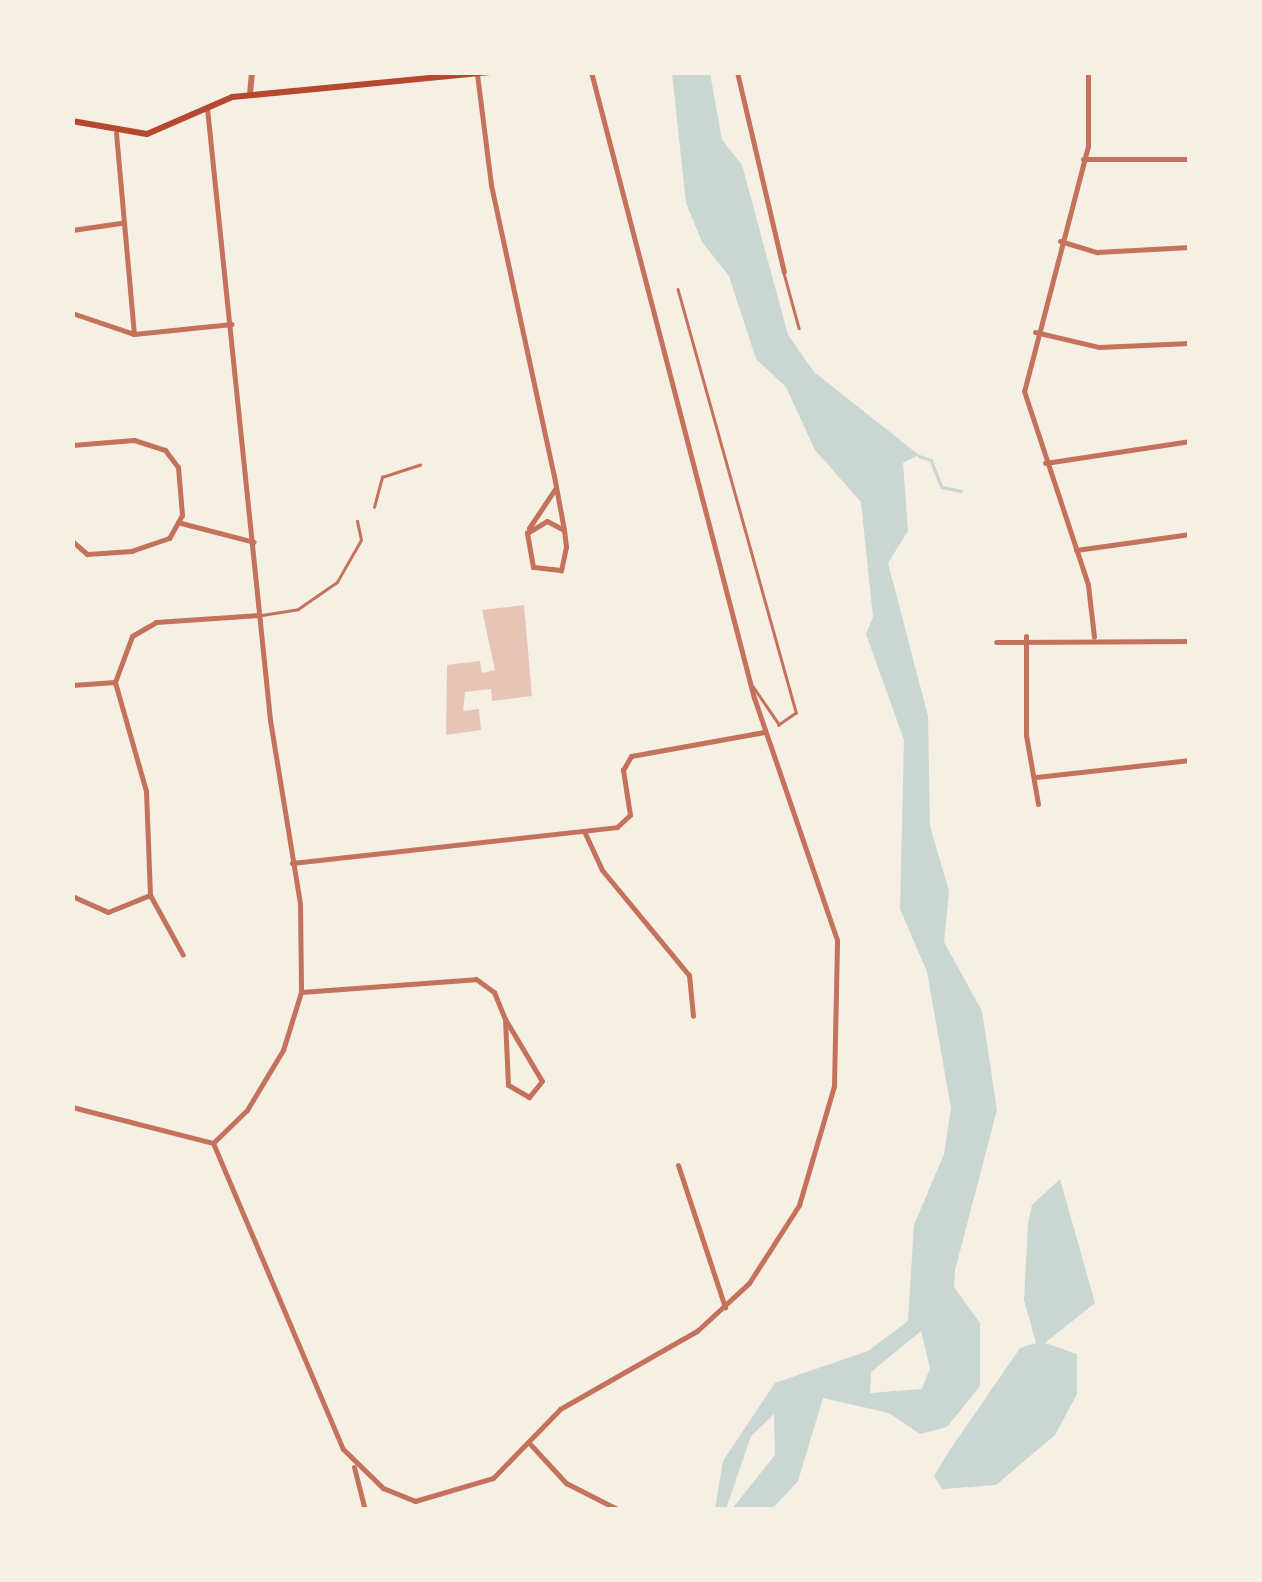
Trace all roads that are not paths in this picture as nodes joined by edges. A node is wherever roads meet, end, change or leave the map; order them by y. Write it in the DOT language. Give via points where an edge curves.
graph roads {
  1 [pos="252,72"];
  2 [pos="493,72"];
  3 [pos="591,72"];
  4 [pos="737,72"];
  5 [pos="1088,72"];
  6 [pos="477,74"];
  7 [pos="440,75"];
  8 [pos="250,95"];
  9 [pos="206,108"];
  10 [pos="72,121"];
  11 [pos="116,133"];
  12 [pos="1084,159"];
  13 [pos="1190,159"];
  14 [pos="121,223"];
  15 [pos="72,230"];
  16 [pos="1060,241"];
  17 [pos="1190,247"];
  18 [pos="784,272"];
  19 [pos="678,289"];
  20 [pos="72,313"];
  21 [pos="230,324"];
  22 [pos="799,328"];
  23 [pos="1034,332"];
  24 [pos="134,334"];
  25 [pos="1190,343"];
  26 [pos="1190,441"];
  27 [pos="72,445"];
  28 [pos="1044,463"];
  29 [pos="420,465"];
  30 [pos="556,486"];
  31 [pos="374,508"];
  32 [pos="357,522"];
  33 [pos="181,523"];
  34 [pos="564,530"];
  35 [pos="527,533"];
  36 [pos="1190,534"];
  37 [pos="72,541"];
  38 [pos="254,542"];
  39 [pos="1076,550"];
  40 [pos="260,615"];
  41 [pos="1026,636"];
  42 [pos="1094,638"];
  43 [pos="996,642"];
  44 [pos="1190,642"];
  45 [pos="750,681"];
  46 [pos="115,682"];
  47 [pos="72,685"];
  48 [pos="765,732"];
  49 [pos="1190,760"];
  50 [pos="1036,777"];
  51 [pos="1038,804"];
  52 [pos="584,831"];
  53 [pos="292,864"];
  54 [pos="72,896"];
  55 [pos="150,896"];
  56 [pos="182,955"];
  57 [pos="301,992"];
  58 [pos="692,1016"];
  59 [pos="505,1019"];
  60 [pos="72,1107"];
  61 [pos="212,1143"];
  62 [pos="678,1165"];
  63 [pos="725,1307"];
  64 [pos="531,1445"];
  65 [pos="353,1464"];
  66 [pos="364,1510"];
  67 [pos="619,1510"];
  1 -- 8 [label="street"];
  2 -- 6 [label="main road"];
  3 -- 45 [label="street"];
  4 -- 18 [label="street"];
  5 -- 12 [label="street"];
  6 -- 7 [label="main road"];
  6 -- 30 [label="street" via="491,185"];
  7 -- 8 [label="main road"];
  8 -- 9 [label="main road"];
  9 -- 11 [label="main road" via="155,132"];
  9 -- 21 [label="street"];
  10 -- 11 [label="main road"];
  11 -- 14 [label="street"];
  12 -- 13 [label="street"];
  12 -- 16 [label="street"];
  14 -- 15 [label="street"];
  14 -- 24 [label="street"];
  16 -- 17 [label="street" via="1097,252"];
  16 -- 23 [label="street"];
  18 -- 22 [label="lane"];
  19 -- 45 [label="lane" via="796,714 779,725"];
  20 -- 24 [label="street"];
  21 -- 24 [label="street"];
  21 -- 38 [label="street"];
  23 -- 25 [label="street" via="1099,346"];
  23 -- 28 [label="street" via="1024,391"];
  26 -- 28 [label="street"];
  27 -- 33 [label="street" via="134,440 165,450 178,467"];
  28 -- 39 [label="street"];
  29 -- 31 [label="lane" via="382,476"];
  30 -- 34 [label="street"];
  30 -- 35 [label="street"];
  32 -- 40 [label="lane" via="361,540 337,582 298,610"];
  33 -- 37 [label="street" via="132,551 87,554"];
  33 -- 38 [label="street"];
  34 -- 35 [label="street" via="547,521"];
  34 -- 35 [label="street" via="565,565 554,572 530,564"];
  36 -- 39 [label="street"];
  38 -- 40 [label="street"];
  39 -- 42 [label="street"];
  40 -- 46 [label="street" via="142,627"];
  40 -- 53 [label="street"];
  41 -- 42 [label="street"];
  41 -- 43 [label="street"];
  41 -- 50 [label="street"];
  42 -- 44 [label="street"];
  45 -- 48 [label="street"];
  46 -- 47 [label="street"];
  46 -- 55 [label="street" via="146,791"];
  48 -- 52 [label="street" via="642,749 624,770 629,820"];
  48 -- 63 [label="street" via="822,878 842,969 841,1016 830,1116 799,1205"];
  49 -- 50 [label="street"];
  50 -- 51 [label="street"];
  52 -- 53 [label="street"];
  52 -- 58 [label="street" via="602,870 690,976"];
  53 -- 57 [label="street"];
  54 -- 55 [label="street" via="108,912"];
  55 -- 56 [label="street"];
  57 -- 59 [label="street" via="476,979 494,992"];
  57 -- 61 [label="street" via="283,1050 247,1110"];
  59 -- 59 [label="street" via="508,1085 529,1097 542,1081"];
  60 -- 61 [label="street"];
  61 -- 65 [label="street" via="284,1326"];
  62 -- 63 [label="street"];
  63 -- 64 [label="street" via="686,1340 560,1409"];
  64 -- 65 [label="street" via="478,1487 422,1501"];
  64 -- 67 [label="street" via="566,1483"];
  65 -- 66 [label="street"];
}
